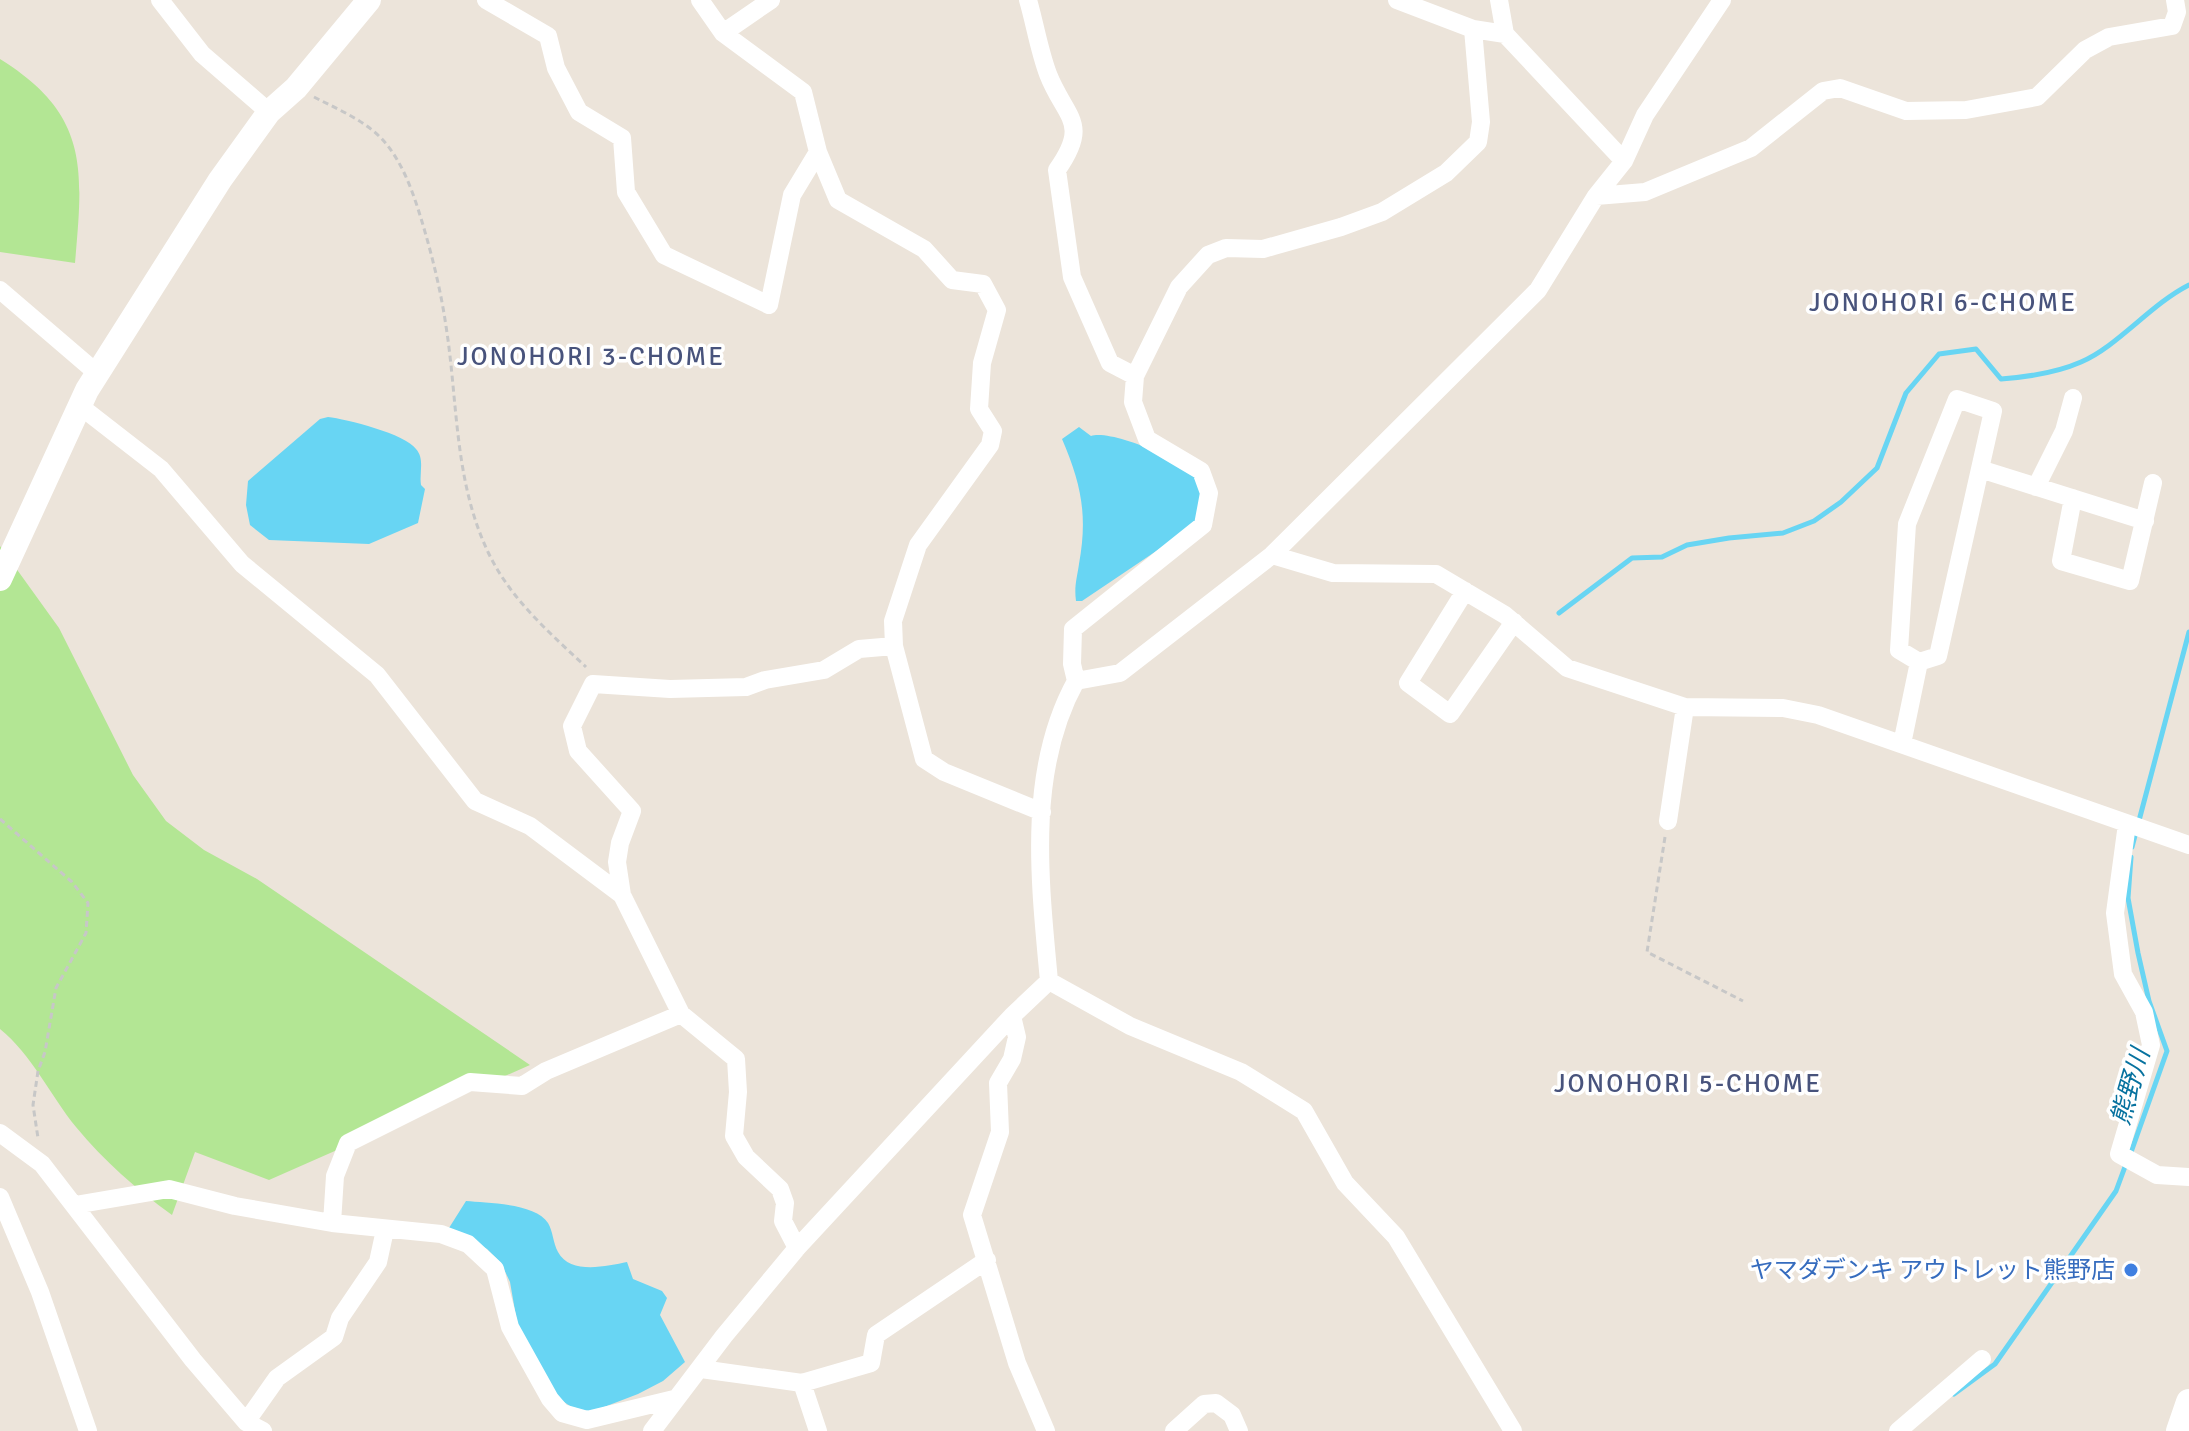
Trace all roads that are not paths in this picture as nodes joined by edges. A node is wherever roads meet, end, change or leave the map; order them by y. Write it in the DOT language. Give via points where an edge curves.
graph roads {
  1 [pos="160,0"];
  2 [pos="369,0"];
  3 [pos="486,0"];
  4 [pos="700,0"];
  5 [pos="771,0"];
  6 [pos="1028,0"];
  7 [pos="1397,0"];
  8 [pos="1499,0"];
  9 [pos="1722,0"];
  10 [pos="2175,0"];
  11 [pos="1473,29"];
  12 [pos="723,33"];
  13 [pos="1505,34"];
  14 [pos="269,112"];
  15 [pos="818,152"];
  16 [pos="1624,161"];
  17 [pos="1596,196"];
  18 [pos="0,290"];
  19 [pos="98,374"];
  20 [pos="1135,376"];
  21 [pos="2073,398"];
  22 [pos="80,406"];
  23 [pos="1980,469"];
  24 [pos="2153,483"];
  25 [pos="2036,487"];
  26 [pos="2073,498"];
  27 [pos="2145,521"];
  28 [pos="1272,555"];
  29 [pos="0,579"];
  30 [pos="1465,591"];
  31 [pos="1514,622"];
  32 [pos="894,646"];
  33 [pos="1919,662"];
  34 [pos="1076,681"];
  35 [pos="1685,707"];
  36 [pos="1902,744"];
  37 [pos="1042,812"];
  38 [pos="1668,821"];
  39 [pos="2127,824"];
  40 [pos="2189,845"];
  41 [pos="622,895"];
  42 [pos="1049,981"];
  43 [pos="681,1014"];
  44 [pos="1012,1016"];
  45 [pos="0,1133"];
  46 [pos="2189,1177"];
  47 [pos="0,1197"];
  48 [pos="75,1205"];
  49 [pos="332,1223"];
  50 [pos="385,1230"];
  51 [pos="797,1248"];
  52 [pos="987,1260"];
  53 [pos="1982,1359"];
  54 [pos="701,1369"];
  55 [pos="802,1383"];
  56 [pos="674,1399"];
  57 [pos="2189,1402"];
  58 [pos="246,1422"];
  59 [pos="88,1431"];
  60 [pos="263,1431"];
  61 [pos="652,1431"];
  62 [pos="818,1431"];
  63 [pos="1046,1431"];
  64 [pos="1174,1431"];
  65 [pos="1239,1431"];
  66 [pos="1513,1431"];
  67 [pos="1898,1431"];
  68 [pos="2179,1431"];
  1 -- 14 [label="street" via="202,54"];
  2 -- 14 [label="street" via="296,88"];
  3 -- 15 [label="street" via="548,36 556,68 579,112 622,138 626,192 664,255 769,305 792,195"];
  4 -- 12 [label="street"];
  5 -- 12 [label="street"];
  6 -- 20 [label="street" via="1049,75 1072,118 1074,147 1057,170 1072,277 1110,363"];
  7 -- 11 [label="street"];
  8 -- 13 [label="street"];
  9 -- 16 [label="street" via="1645,115"];
  10 -- 17 [label="street" via="2172,26 2109,37 2085,50 2037,97 1966,110 1906,111 1840,88 1823,91 1751,148 1645,192"];
  11 -- 13 [label="street"];
  11 -- 20 [label="street" via="1478,142 1446,173 1382,212 1263,249 1226,248 1208,255 1179,287"];
  12 -- 15 [label="street" via="803,92"];
  13 -- 16 [label="street"];
  14 -- 19 [label="street"];
  15 -- 32 [label="street" via="838,200 924,249 952,280 983,284 997,310 982,363 979,409 993,431 990,445 918,545 893,621"];
  16 -- 17 [label="street"];
  17 -- 28 [label="street" via="1538,290"];
  18 -- 19 [label="street"];
  19 -- 22 [label="street"];
  20 -- 34 [label="street" via="1133,402 1147,439 1201,471 1209,493 1203,525 1073,629"];
  21 -- 25 [label="street" via="2064,431"];
  22 -- 29 [label="street"];
  22 -- 41 [label="street" via="161,469 242,564 377,675 475,801 530,826"];
  23 -- 25 [label="street"];
  23 -- 33 [label="street" via="1938,656"];
  23 -- 33 [label="street" via="1993,411 1957,399 1907,524 1899,650"];
  24 -- 27 [label="street"];
  25 -- 26 [label="street"];
  26 -- 27 [label="street"];
  26 -- 27 [label="street" via="2061,561 2130,581"];
  28 -- 30 [label="street" via="1333,573 1436,574"];
  28 -- 34 [label="street" via="1120,673"];
  30 -- 31 [label="street"];
  30 -- 31 [label="street" via="1408,683 1450,714"];
  31 -- 35 [label="street" via="1567,668"];
  32 -- 37 [label="street" via="924,759"];
  32 -- 41 [label="street" via="859,649 824,670 746,687 593,684 574,718 572,735 578,751 632,811 618,853"];
  33 -- 36 [label="street"];
  34 -- 37 [label="street" via="1057,715"];
  35 -- 36 [label="street" via="1783,708"];
  35 -- 38 [label="street"];
  36 -- 39 [label="street"];
  37 -- 42 [label="street" via="1038,867"];
  39 -- 40 [label="street"];
  39 -- 46 [label="street" via="2115,913 2123,974 2144,1012 2151,1045 2119,1154 2157,1175"];
  41 -- 43 [label="street"];
  42 -- 44 [label="street"];
  42 -- 66 [label="street" via="1130,1026 1241,1072 1304,1111 1345,1183 1396,1237"];
  43 -- 49 [label="street" via="522,1086 470,1082 348,1143 335,1176"];
  43 -- 51 [label="street" via="736,1059 734,1136 746,1157 780,1189 783,1221"];
  44 -- 51 [label="street"];
  44 -- 52 [label="street" via="1017,1037 998,1083 998,1141 972,1215"];
  45 -- 48 [label="street" via="42,1164"];
  47 -- 59 [label="street"];
  48 -- 49 [label="street" via="169,1189"];
  48 -- 58 [label="street"];
  49 -- 50 [label="street"];
  50 -- 56 [label="street" via="441,1234 468,1244 485,1258 500,1280 510,1327 562,1413 587,1420"];
  50 -- 58 [label="street" via="378,1262 340,1318 334,1337 277,1378"];
  51 -- 54 [label="street"];
  52 -- 55 [label="street" via="876,1335 871,1363"];
  52 -- 63 [label="street" via="1022,1376"];
  53 -- 67 [label="street"];
  54 -- 55 [label="street"];
  54 -- 56 [label="street"];
  55 -- 62 [label="street"];
  56 -- 61 [label="street"];
  57 -- 68 [label="main road"];
  58 -- 60 [label="street"];
  64 -- 65 [label="street" via="1204,1404 1216,1403 1232,1415"];
}
